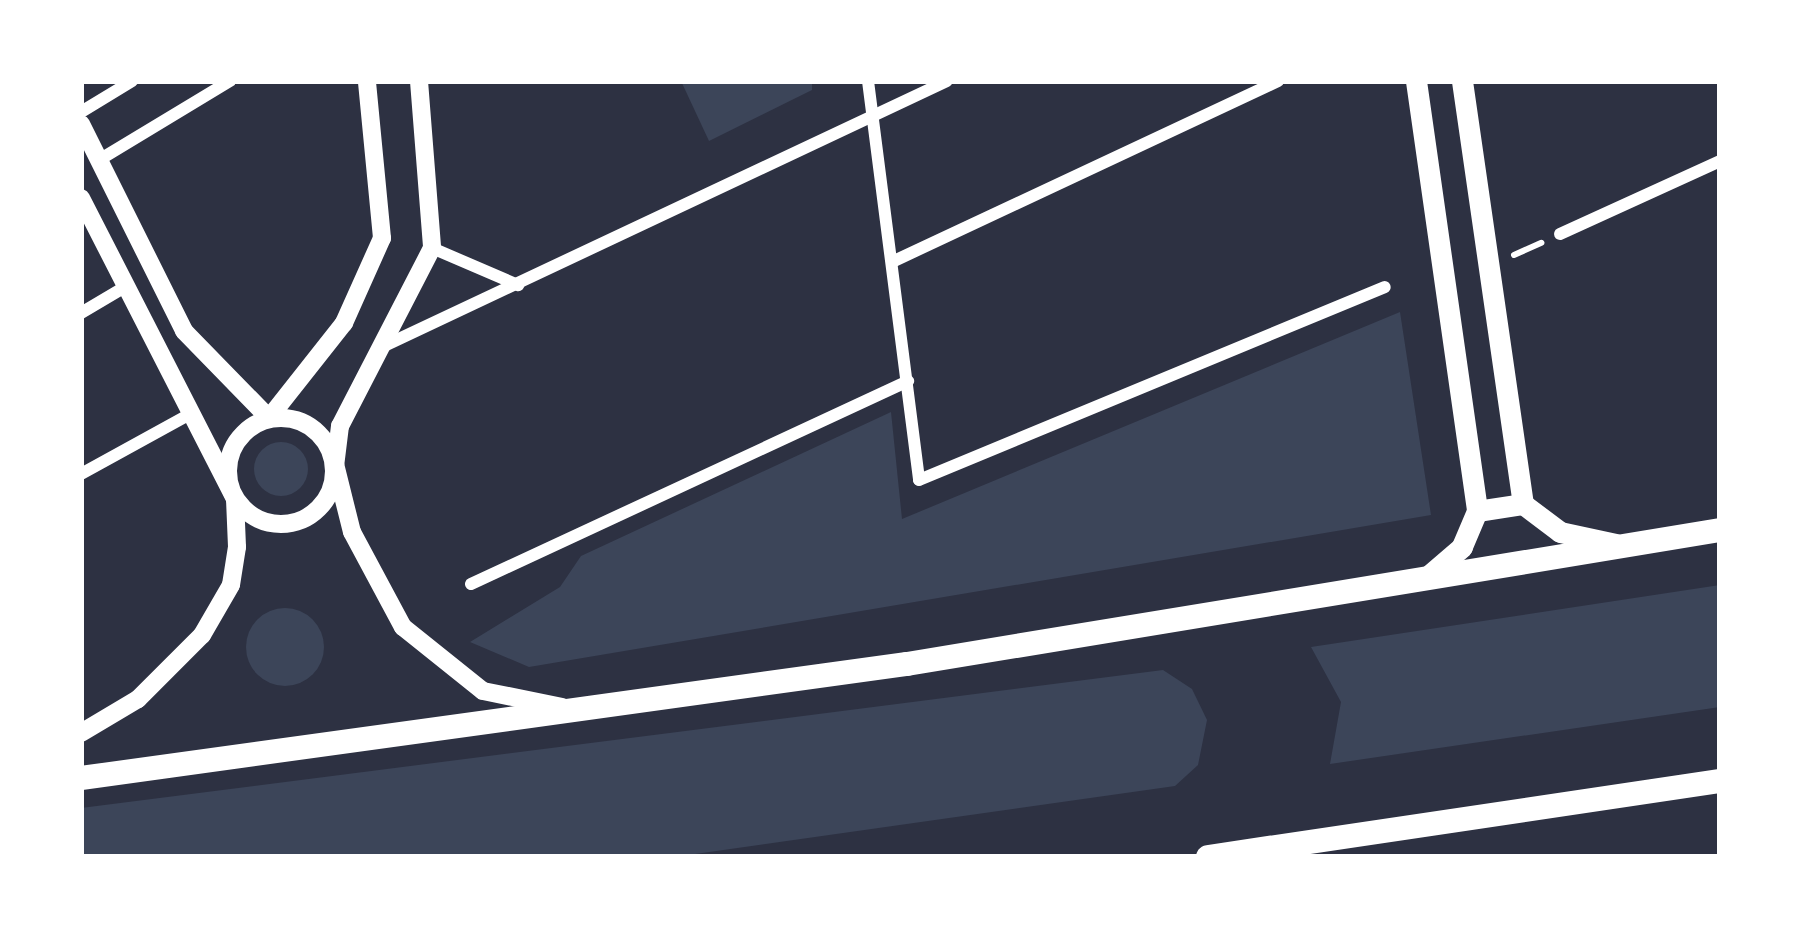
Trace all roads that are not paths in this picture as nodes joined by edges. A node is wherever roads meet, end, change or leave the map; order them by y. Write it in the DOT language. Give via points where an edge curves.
graph roads {
  1 [pos="132,81"];
  2 [pos="230,81"];
  3 [pos="367,81"];
  4 [pos="419,81"];
  5 [pos="868,81"];
  6 [pos="946,81"];
  7 [pos="1278,81"];
  8 [pos="1416,81"];
  9 [pos="1462,81"];
  10 [pos="81,112"];
  11 [pos="877,120"];
  12 [pos="81,124"];
  13 [pos="91,153"];
  14 [pos="1720,161"];
  15 [pos="81,198"];
  16 [pos="1560,234"];
  17 [pos="432,248"];
  18 [pos="893,261"];
  19 [pos="518,285"];
  20 [pos="125,287"];
  21 [pos="1385,287"];
  22 [pos="81,313"];
  23 [pos="383,346"];
  24 [pos="908,381"];
  25 [pos="190,414"];
  26 [pos="269,418"];
  27 [pos="335,464"];
  28 [pos="81,474"];
  29 [pos="236,499"];
  30 [pos="1523,504"];
  31 [pos="1477,511"];
  32 [pos="1720,530"];
  33 [pos="1622,545"];
  34 [pos="1427,578"];
  35 [pos="471,584"];
  36 [pos="579,711"];
  37 [pos="81,734"];
  38 [pos="81,778"];
  39 [pos="1720,781"];
  40 [pos="1208,857"];
  1 -- 10 [label="street"];
  2 -- 13 [label="street"];
  3 -- 26 [label="street" via="382,238 344,323"];
  4 -- 17 [label="street"];
  5 -- 11 [label="street"];
  6 -- 11 [label="street"];
  7 -- 18 [label="street"];
  8 -- 31 [label="main road"];
  9 -- 30 [label="main road"];
  11 -- 18 [label="street"];
  11 -- 19 [label="street"];
  12 -- 13 [label="street"];
  13 -- 26 [label="street" via="184,331"];
  14 -- 16 [label="street"];
  15 -- 20 [label="street"];
  17 -- 19 [label="street"];
  17 -- 23 [label="street"];
  18 -- 24 [label="street"];
  19 -- 23 [label="street"];
  20 -- 22 [label="street"];
  20 -- 25 [label="street"];
  21 -- 24 [label="street" via="919,480"];
  23 -- 27 [label="street" via="340,426"];
  24 -- 35 [label="street"];
  25 -- 28 [label="street"];
  25 -- 29 [label="street"];
  26 -- 27 [label="street" via="319,432"];
  26 -- 29 [label="street" via="232,450"];
  27 -- 29 [label="street" via="319,509 291,524 259,520"];
  27 -- 36 [label="street" via="375,580 436,662 483,691"];
  29 -- 37 [label="street" via="232,585 202,635 138,699"];
  30 -- 31 [label="main road"];
  30 -- 33 [label="main road" via="1560,532"];
  31 -- 34 [label="main road" via="1462,547"];
  32 -- 33 [label="main road"];
  33 -- 34 [label="main road"];
  34 -- 36 [label="main road"];
  36 -- 38 [label="main road"];
  39 -- 40 [label="main road"];
}
